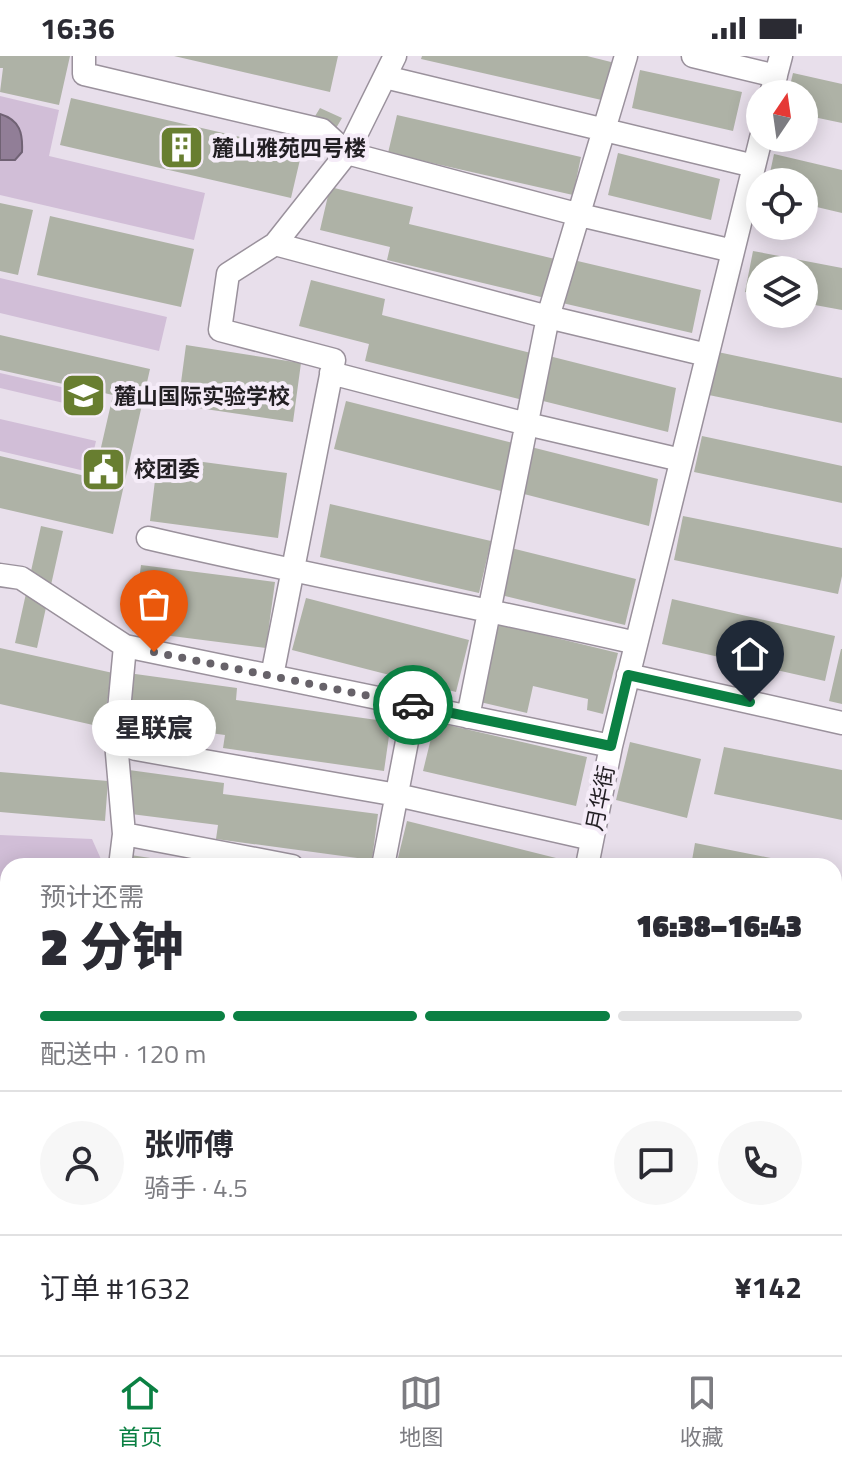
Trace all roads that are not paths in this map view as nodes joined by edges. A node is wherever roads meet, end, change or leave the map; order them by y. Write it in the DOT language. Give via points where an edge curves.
graph roads {
  1 [pos="84,56"];
  2 [pos="395,56"];
  3 [pos="626,56"];
  4 [pos="693,56"];
  5 [pos="776,75"];
  6 [pos="385,77"];
  7 [pos="605,130"];
  8 [pos="758,152"];
  9 [pos="347,153"];
  10 [pos="754,166"];
  11 [pos="580,215"];
  12 [pos="275,244"];
  13 [pos="733,251"];
  14 [pos="548,317"];
  15 [pos="707,355"];
  16 [pos="331,373"];
  17 [pos="527,424"];
  18 [pos="681,460"];
  19 [pos="148,538"];
  20 [pos="294,572"];
  21 [pos="0,575"];
  22 [pos="488,609"];
  23 [pos="636,643"];
  24 [pos="125,646"];
  25 [pos="628,675"];
  26 [pos="272,676"];
  27 [pos="414,705"];
  28 [pos="468,717"];
  29 [pos="842,723"];
  30 [pos="116,742"];
  31 [pos="611,746"];
  32 [pos="397,795"];
  33 [pos="124,834"];
  34 [pos="592,839"];
  35 [pos="121,858"];
  36 [pos="250,858"];
  37 [pos="385,858"];
  38 [pos="588,858"];
  1 -- 9 [label="street" via="84,74 322,130"];
  2 -- 6 [label="street"];
  3 -- 7 [label="street"];
  4 -- 5 [label="street"];
  6 -- 7 [label="street"];
  6 -- 9 [label="street"];
  7 -- 10 [label="street"];
  7 -- 11 [label="street"];
  8 -- 10 [label="street"];
  9 -- 11 [label="street"];
  9 -- 12 [label="street"];
  10 -- 13 [label="street"];
  11 -- 13 [label="street"];
  11 -- 14 [label="street"];
  12 -- 14 [label="street"];
  12 -- 16 [label="street" via="228,274 220,330 334,360"];
  13 -- 15 [label="street"];
  14 -- 15 [label="street"];
  14 -- 17 [label="street"];
  15 -- 18 [label="street"];
  16 -- 17 [label="street"];
  16 -- 20 [label="street"];
  17 -- 18 [label="street"];
  17 -- 22 [label="street"];
  18 -- 23 [label="street"];
  19 -- 20 [label="street"];
  20 -- 22 [label="street"];
  20 -- 26 [label="street"];
  21 -- 24 [label="street" via="21,578"];
  22 -- 23 [label="street"];
  22 -- 28 [label="street"];
  23 -- 25 [label="street"];
  24 -- 26 [label="street, 月华街"];
  24 -- 30 [label="street"];
  25 -- 29 [label="street"];
  25 -- 31 [label="street"];
  26 -- 27 [label="street, 月华街"];
  27 -- 28 [label="street, 月华街"];
  27 -- 32 [label="street"];
  28 -- 31 [label="street, 月华街"];
  30 -- 32 [label="street"];
  30 -- 33 [label="street"];
  31 -- 34 [label="street, 月华街"];
  32 -- 34 [label="street"];
  32 -- 37 [label="street"];
  33 -- 35 [label="street"];
  33 -- 36 [label="street"];
  34 -- 38 [label="street, 月华街"];
}
